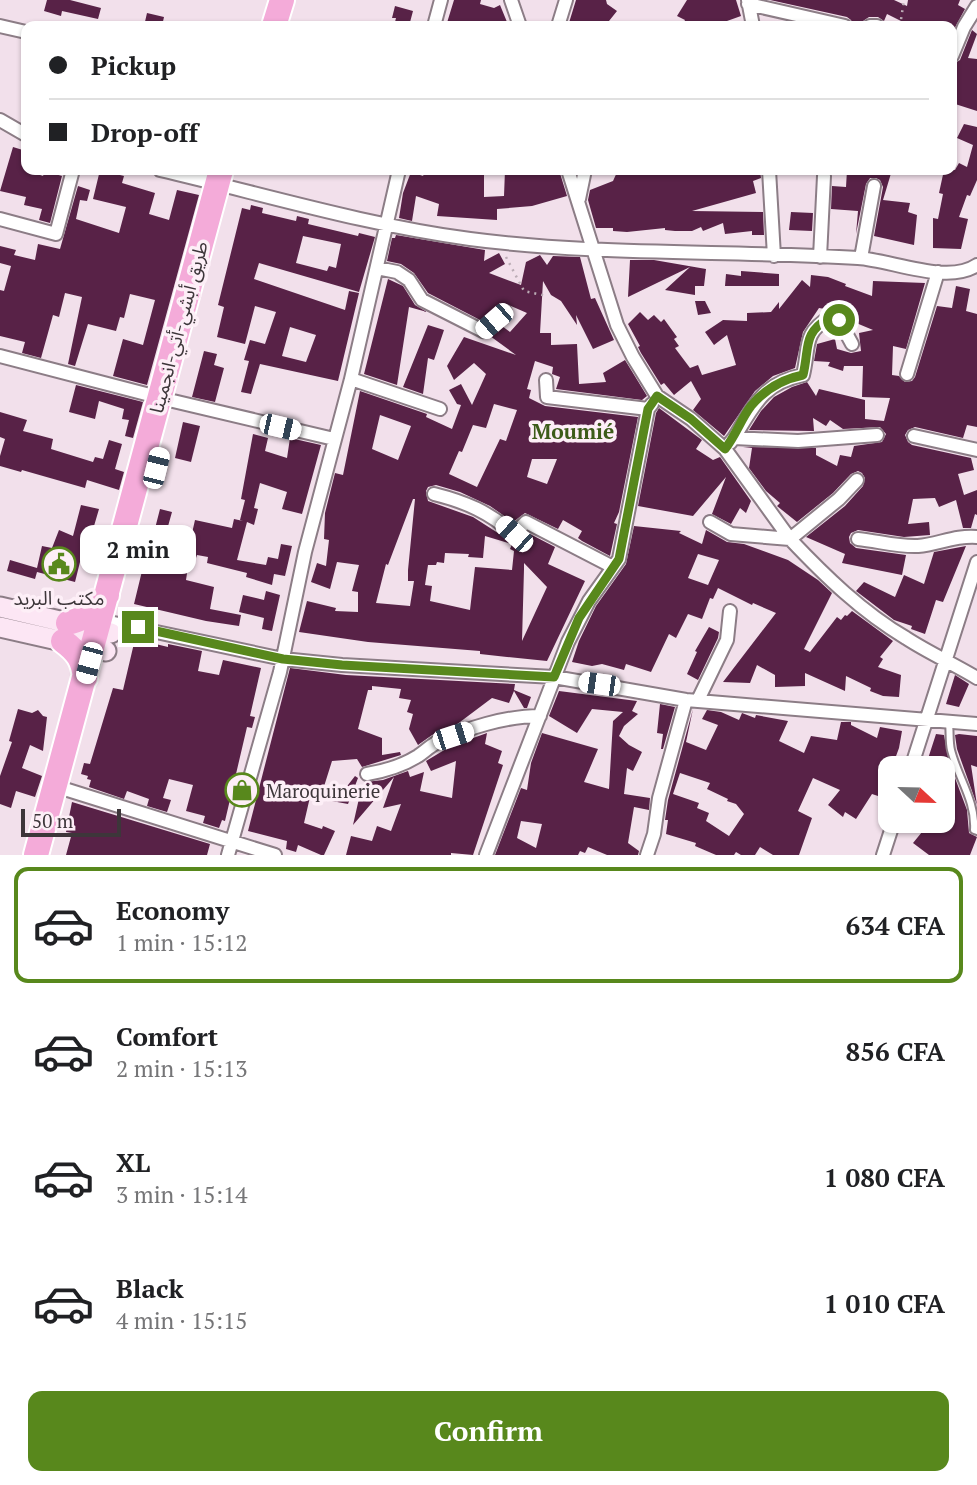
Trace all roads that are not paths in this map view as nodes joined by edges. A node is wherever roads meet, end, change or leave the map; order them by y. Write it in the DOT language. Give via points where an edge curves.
graph roads {
  1 [pos="268,0"];
  2 [pos="282,0"];
  3 [pos="441,0"];
  4 [pos="511,0"];
  5 [pos="566,0"];
  6 [pos="748,2"];
  7 [pos="977,6"];
  8 [pos="262,21"];
  9 [pos="276,21"];
  10 [pos="435,21"];
  11 [pos="518,21"];
  12 [pos="560,21"];
  13 [pos="752,21"];
  14 [pos="825,21"];
  15 [pos="0,26"];
  16 [pos="21,31"];
  17 [pos="957,53"];
  18 [pos="0,120"];
  19 [pos="21,132"];
  20 [pos="72,175"];
  21 [pos="207,175"];
  22 [pos="398,175"];
  23 [pos="570,175"];
  24 [pos="583,175"];
  25 [pos="769,175"];
  26 [pos="824,176"];
  27 [pos="226,177"];
  28 [pos="874,186"];
  29 [pos="578,203"];
  30 [pos="0,219"];
  31 [pos="386,225"];
  32 [pos="592,249"];
  33 [pos="774,256"];
  34 [pos="820,257"];
  35 [pos="861,258"];
  36 [pos="977,265"];
  37 [pos="377,268"];
  38 [pos="938,272"];
  39 [pos="505,312"];
  40 [pos="852,344"];
  41 [pos="0,356"];
  42 [pos="907,374"];
  43 [pos="351,379"];
  44 [pos="546,380"];
  45 [pos="657,396"];
  46 [pos="166,399"];
  47 [pos="648,409"];
  48 [pos="440,410"];
  49 [pos="877,435"];
  50 [pos="914,436"];
  51 [pos="734,438"];
  52 [pos="334,439"];
  53 [pos="725,449"];
  54 [pos="977,450"];
  55 [pos="857,480"];
  56 [pos="434,494"];
  57 [pos="710,522"];
  58 [pos="977,537"];
  59 [pos="790,539"];
  60 [pos="858,539"];
  61 [pos="977,562"];
  62 [pos="613,567"];
  63 [pos="109,591"];
  64 [pos="0,607"];
  65 [pos="730,611"];
  66 [pos="0,627"];
  67 [pos="66,632"];
  68 [pos="104,637"];
  69 [pos="283,659"];
  70 [pos="945,659"];
  71 [pos="554,677"];
  72 [pos="85,678"];
  73 [pos="977,678"];
  74 [pos="692,700"];
  75 [pos="540,716"];
  76 [pos="927,719"];
  77 [pos="948,721"];
  78 [pos="977,724"];
  79 [pos="915,756"];
  80 [pos="367,774"];
  81 [pos="62,789"];
  82 [pos="977,831"];
  83 [pos="890,833"];
  84 [pos="231,841"];
  85 [pos="36,855"];
  86 [pos="52,855"];
  87 [pos="228,855"];
  88 [pos="275,855"];
  89 [pos="486,855"];
  90 [pos="647,855"];
  91 [pos="883,855"];
  1 -- 8 [label="highway"];
  2 -- 9 [label="highway"];
  3 -- 10 [label="street"];
  4 -- 11 [label="street"];
  5 -- 12 [label="street"];
  6 -- 13 [label="street"];
  6 -- 14 [label="street"];
  7 -- 17 [label="street" via="964,27"];
  15 -- 16 [label="street"];
  18 -- 19 [label="street"];
  20 -- 30 [label="street" via="56,234"];
  21 -- 27 [label="street"];
  22 -- 31 [label="street"];
  23 -- 29 [label="street"];
  24 -- 29 [label="street"];
  25 -- 33 [label="street"];
  26 -- 34 [label="street"];
  27 -- 31 [label="street"];
  27 -- 46 [label="highway"];
  28 -- 35 [label="street"];
  29 -- 32 [label="street"];
  31 -- 32 [label="street" via="497,242"];
  31 -- 37 [label="street"];
  32 -- 33 [label="street"];
  32 -- 45 [label="street" via="617,325"];
  33 -- 34 [label="street"];
  34 -- 35 [label="street"];
  35 -- 38 [label="street"];
  36 -- 38 [label="street" via="969,270"];
  37 -- 39 [label="street" via="397,272 409,280 422,300 483,331"];
  37 -- 43 [label="street"];
  38 -- 42 [label="street"];
  40 -- 51 [label="street" via="839,320 830,317 817,325 810,334 803,375 777,383 751,406"];
  41 -- 46 [label="street"];
  43 -- 48 [label="street"];
  43 -- 52 [label="street"];
  44 -- 47 [label="street" via="547,397"];
  45 -- 47 [label="street"];
  45 -- 53 [label="street"];
  46 -- 52 [label="street"];
  46 -- 63 [label="highway, طريق أبشي-أتي-انجمينا"];
  46 -- 68 [label="highway" via="145,513"];
  47 -- 62 [label="street" via="619,559"];
  49 -- 51 [label="street" via="799,441"];
  50 -- 54 [label="street"];
  51 -- 53 [label="street"];
  52 -- 69 [label="street"];
  53 -- 59 [label="street"];
  55 -- 59 [label="street"];
  56 -- 62 [label="street" via="479,508 514,534 526,522"];
  57 -- 59 [label="street" via="731,534"];
  58 -- 60 [label="street" via="908,546"];
  59 -- 70 [label="street" via="830,582 905,638"];
  61 -- 70 [label="street"];
  62 -- 71 [label="street" via="579,618"];
  63 -- 67 [label="highway" via="96,611"];
  63 -- 68 [label="highway, طريق أبشي-أتي-انجمينا"];
  64 -- 67 [label="main road"];
  65 -- 74 [label="street" via="727,640"];
  66 -- 67 [label="main road"];
  67 -- 68 [label="main road"];
  67 -- 72 [label="highway" via="82,660"];
  68 -- 69 [label="street"];
  68 -- 72 [label="highway"];
  68 -- 81 [label="highway"];
  69 -- 71 [label="street"];
  69 -- 84 [label="street"];
  70 -- 73 [label="street"];
  70 -- 76 [label="street"];
  71 -- 74 [label="street"];
  71 -- 75 [label="street"];
  72 -- 81 [label="highway"];
  74 -- 76 [label="street"];
  74 -- 90 [label="street" via="659,798"];
  75 -- 80 [label="street" via="505,720 453,736 390,770"];
  75 -- 89 [label="street"];
  76 -- 77 [label="street"];
  76 -- 79 [label="street"];
  77 -- 78 [label="street"];
  77 -- 82 [label="lane" via="951,751"];
  81 -- 84 [label="street"];
  81 -- 85 [label="highway"];
  81 -- 86 [label="highway"];
  83 -- 91 [label="street"];
  84 -- 87 [label="street"];
  84 -- 88 [label="street"];
}
